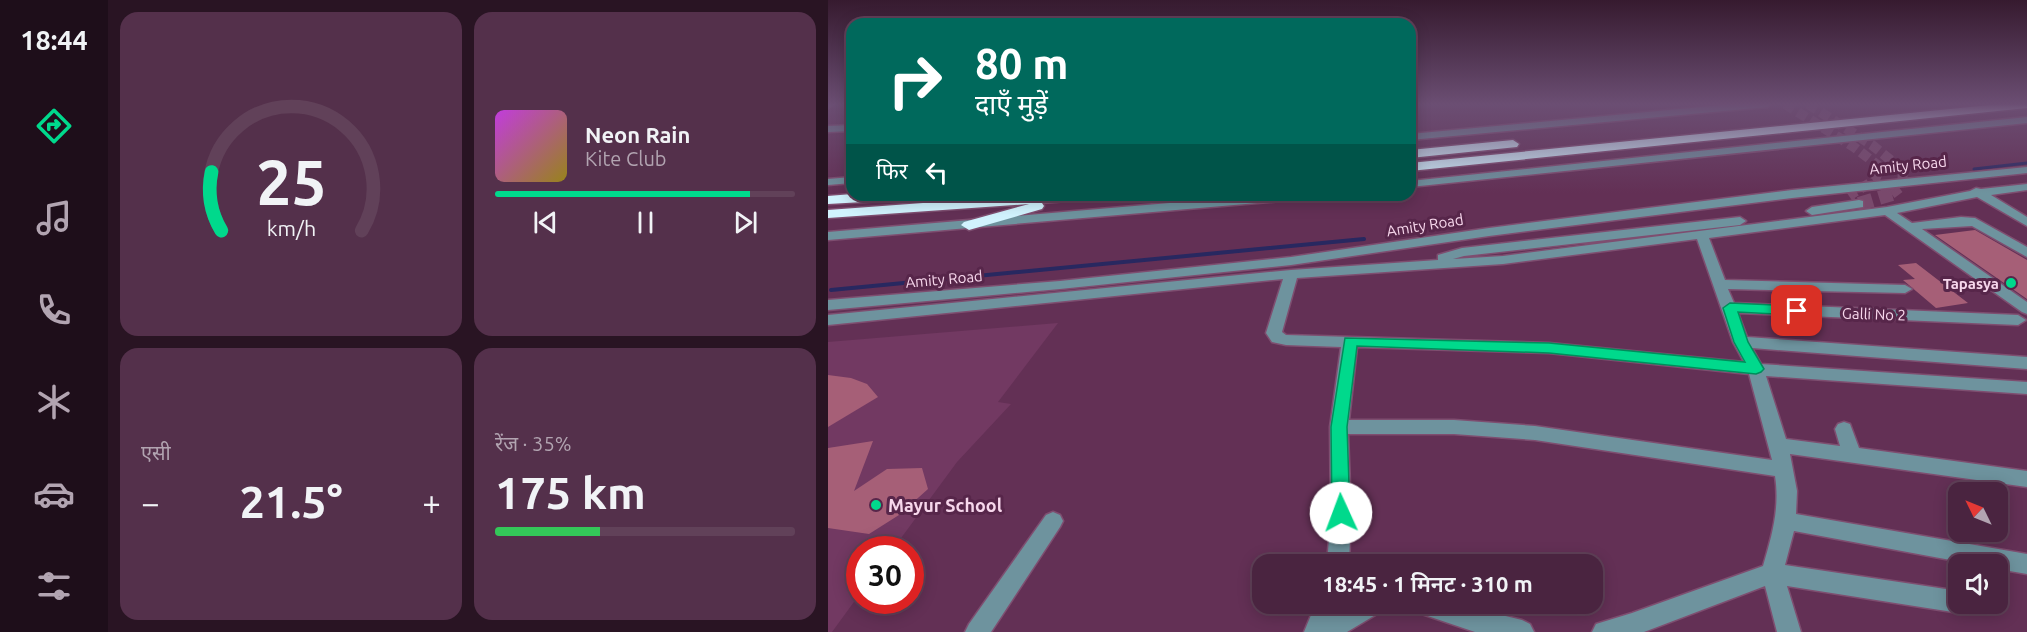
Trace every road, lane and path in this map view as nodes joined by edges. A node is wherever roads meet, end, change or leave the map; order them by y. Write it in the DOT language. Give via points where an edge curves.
graph roads {
  1 [pos="1448,133"];
  2 [pos="1622,133"];
  3 [pos="1743,133"];
  4 [pos="1897,133"];
  5 [pos="1416,136"];
  6 [pos="846,138"];
  7 [pos="828,139"];
  8 [pos="1416,153"];
  9 [pos="1416,166"];
  10 [pos="2027,170"];
  11 [pos="1952,176"];
  12 [pos="846,180"];
  13 [pos="828,182"];
  14 [pos="1416,183"];
  15 [pos="2027,187"];
  16 [pos="1978,193"];
  17 [pos="846,199"];
  18 [pos="828,200"];
  19 [pos="1008,201"];
  20 [pos="1052,201"];
  21 [pos="1238,201"];
  22 [pos="1887,211"];
  23 [pos="828,214"];
  24 [pos="2027,222"];
  25 [pos="969,225"];
  26 [pos="1911,227"];
  27 [pos="828,236"];
  28 [pos="1702,236"];
  29 [pos="1423,242"];
  30 [pos="2027,253"];
  31 [pos="1417,266"];
  32 [pos="1291,274"];
  33 [pos="1720,284"];
  34 [pos="1905,289"];
  35 [pos="828,305"];
  36 [pos="1730,308"];
  37 [pos="2023,315"];
  38 [pos="828,320"];
  39 [pos="1350,341"];
  40 [pos="1741,342"];
  41 [pos="2027,363"];
  42 [pos="1756,369"];
  43 [pos="2027,388"];
  44 [pos="1339,427"];
  45 [pos="1844,429"];
  46 [pos="1779,445"];
  47 [pos="1852,455"];
  48 [pos="1783,469"];
  49 [pos="2027,479"];
  50 [pos="1053,521"];
  51 [pos="1786,521"];
  52 [pos="1339,554"];
  53 [pos="2027,564"];
  54 [pos="1772,573"];
  55 [pos="1948,601"];
  56 [pos="1323,614"];
  57 [pos="1355,614"];
  58 [pos="1451,614"];
  59 [pos="977,632"];
  60 [pos="1316,632"];
  61 [pos="1325,632"];
  62 [pos="1522,632"];
  63 [pos="1604,632"];
  64 [pos="1789,632"];
  1 -- 5 [label="street"];
  2 -- 8 [label="highway"];
  3 -- 9 [label="highway"];
  4 -- 14 [label="street"];
  6 -- 7 [label="street"];
  10 -- 11 [label="street, Amity Road"];
  11 -- 16 [label="street"];
  11 -- 29 [label="street, Amity Road"];
  12 -- 13 [label="street"];
  15 -- 16 [label="street, Amity Road"];
  16 -- 22 [label="street, Amity Road"];
  16 -- 24 [label="street"];
  17 -- 18 [label="highway"];
  19 -- 23 [label="highway"];
  20 -- 25 [label="highway"];
  21 -- 25 [label="street"];
  22 -- 26 [label="street"];
  22 -- 28 [label="street, Amity Road"];
  25 -- 27 [label="street"];
  26 -- 30 [label="street" via="1975,222"];
  26 -- 37 [label="street"];
  28 -- 31 [label="street, Amity Road" via="1503,260"];
  28 -- 33 [label="street"];
  29 -- 31 [label="street" via="1464,242 1854,200 1765,218 1462,252"];
  29 -- 35 [label="street, Amity Road" via="1291,261"];
  31 -- 32 [label="street, Amity Road"];
  32 -- 38 [label="street, Amity Road"];
  32 -- 39 [label="street" via="1274,333 1278,338"];
  33 -- 34 [label="street"];
  33 -- 36 [label="street"];
  36 -- 37 [label="street, Galli No 2"];
  36 -- 40 [label="street"];
  39 -- 42 [label="street" via="1549,348"];
  39 -- 44 [label="street"];
  40 -- 41 [label="street"];
  40 -- 42 [label="street"];
  42 -- 43 [label="street"];
  42 -- 46 [label="street"];
  44 -- 48 [label="street" via="1454,427 1535,433"];
  44 -- 52 [label="street"];
  45 -- 47 [label="street"];
  46 -- 47 [label="street"];
  46 -- 48 [label="street"];
  47 -- 49 [label="street"];
  48 -- 51 [label="street"];
  50 -- 59 [label="street"];
  51 -- 53 [label="street"];
  51 -- 54 [label="street"];
  54 -- 55 [label="street"];
  54 -- 63 [label="street" via="1632,626"];
  54 -- 64 [label="street"];
  56 -- 60 [label="street"];
  57 -- 61 [label="street"];
  58 -- 62 [label="street"];
}
